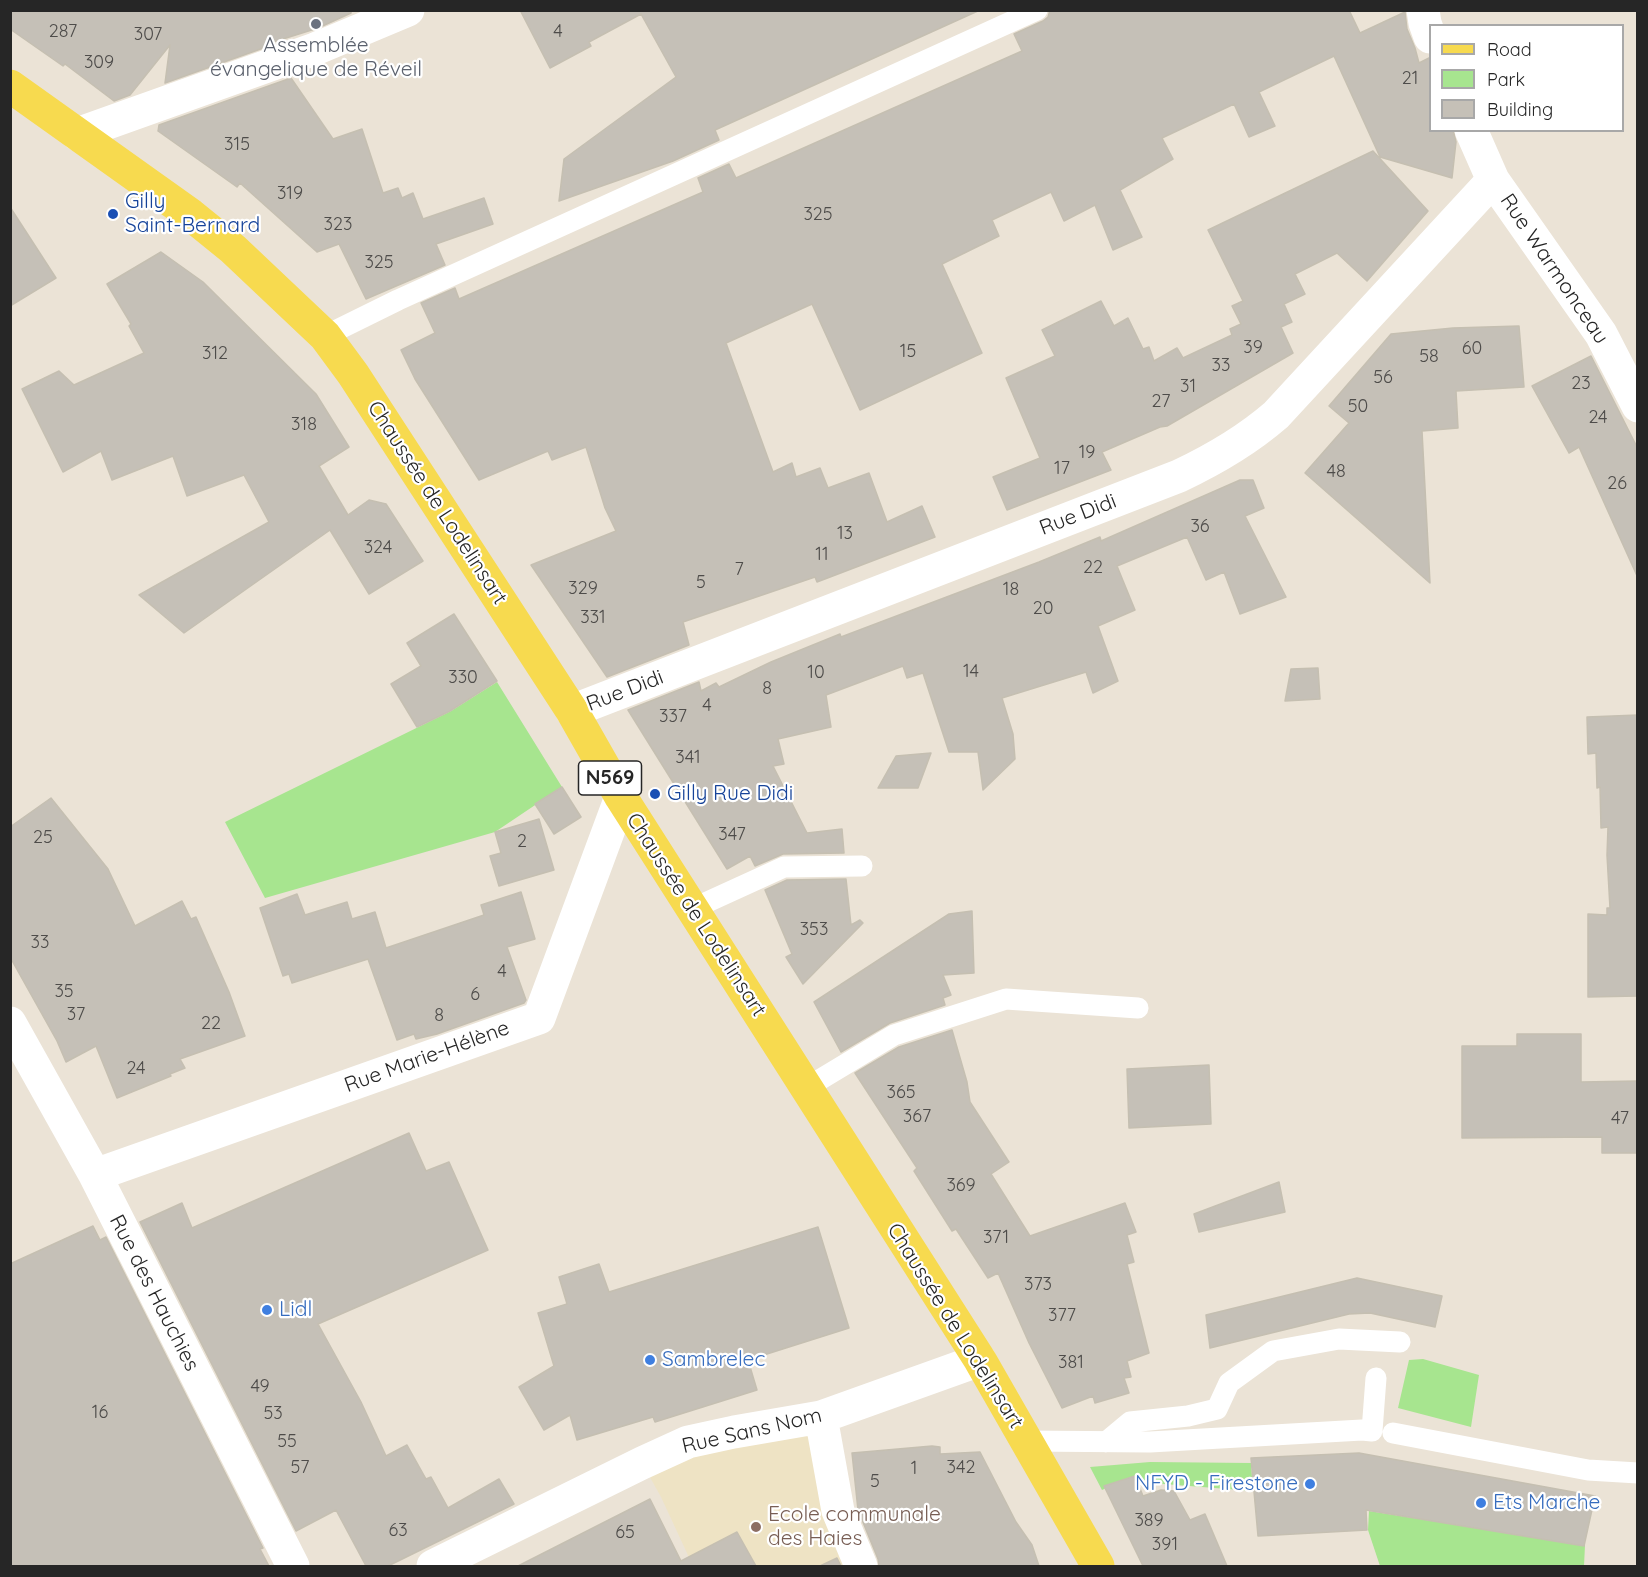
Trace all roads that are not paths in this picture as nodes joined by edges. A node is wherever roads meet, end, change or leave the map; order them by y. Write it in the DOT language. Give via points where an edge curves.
graph roads {
  1 [pos="408,10"];
  2 [pos="1037,10"];
  3 [pos="1423,10"];
  4 [pos="1429,32"];
  5 [pos="10,86"];
  6 [pos="1472,132"];
  7 [pos="77,134"];
  8 [pos="1492,180"];
  9 [pos="325,336"];
  10 [pos="1638,406"];
  11 [pos="572,711"];
  12 [pos="621,797"];
  13 [pos="862,866"];
  14 [pos="692,909"];
  15 [pos="1138,1008"];
  16 [pos="10,1023"];
  17 [pos="806,1088"];
  18 [pos="94,1175"];
  19 [pos="1400,1342"];
  20 [pos="980,1360"];
  21 [pos="1376,1378"];
  22 [pos="821,1417"];
  23 [pos="1393,1433"];
  24 [pos="1025,1441"];
  25 [pos="1106,1442"];
  26 [pos="1638,1473"];
  27 [pos="292,1566"];
  28 [pos="433,1566"];
  29 [pos="861,1566"];
  30 [pos="1098,1566"];
  1 -- 7 [label="street" via="315,49"];
  2 -- 9 [label="lane"];
  3 -- 4 [label="street"];
  5 -- 7 [label="main road, Chaussée de Lodelinsart / N569"];
  6 -- 8 [label="street, Rue Warmonceau"];
  7 -- 9 [label="main road, Chaussée de Lodelinsart / N569" via="233,249"];
  8 -- 10 [label="street, Rue Warmonceau" via="1601,334"];
  8 -- 11 [label="street, Rue Didi" via="1283,408 1217,458"];
  9 -- 11 [label="main road, Chaussée de Lodelinsart / N569"];
  11 -- 12 [label="main road, Chaussée de Lodelinsart / N569"];
  12 -- 14 [label="main road, Chaussée de Lodelinsart / N569"];
  12 -- 18 [label="street, Rue Marie-Hélène" via="538,1017"];
  13 -- 14 [label="lane" via="784,867"];
  14 -- 17 [label="main road, Chaussée de Lodelinsart / N569"];
  15 -- 17 [label="lane" via="1006,999 894,1035"];
  16 -- 18 [label="street, Rue des Hauchies"];
  17 -- 20 [label="main road, Chaussée de Lodelinsart / N569"];
  18 -- 27 [label="street, Rue des Hauchies"];
  19 -- 25 [label="lane" via="1339,1339 1273,1351 1229,1383 1217,1409 1130,1422"];
  20 -- 22 [label="street, Rue Sans Nom"];
  20 -- 24 [label="main road, Chaussée de Lodelinsart / N569"];
  21 -- 25 [label="lane" via="1372,1431"];
  22 -- 28 [label="street, Rue Sans Nom" via="688,1442"];
  22 -- 29 [label="street" via="838,1511"];
  23 -- 26 [label="lane" via="1588,1470"];
  24 -- 25 [label="lane"];
  24 -- 30 [label="main road, Chaussée de Lodelinsart / N569"];
}
